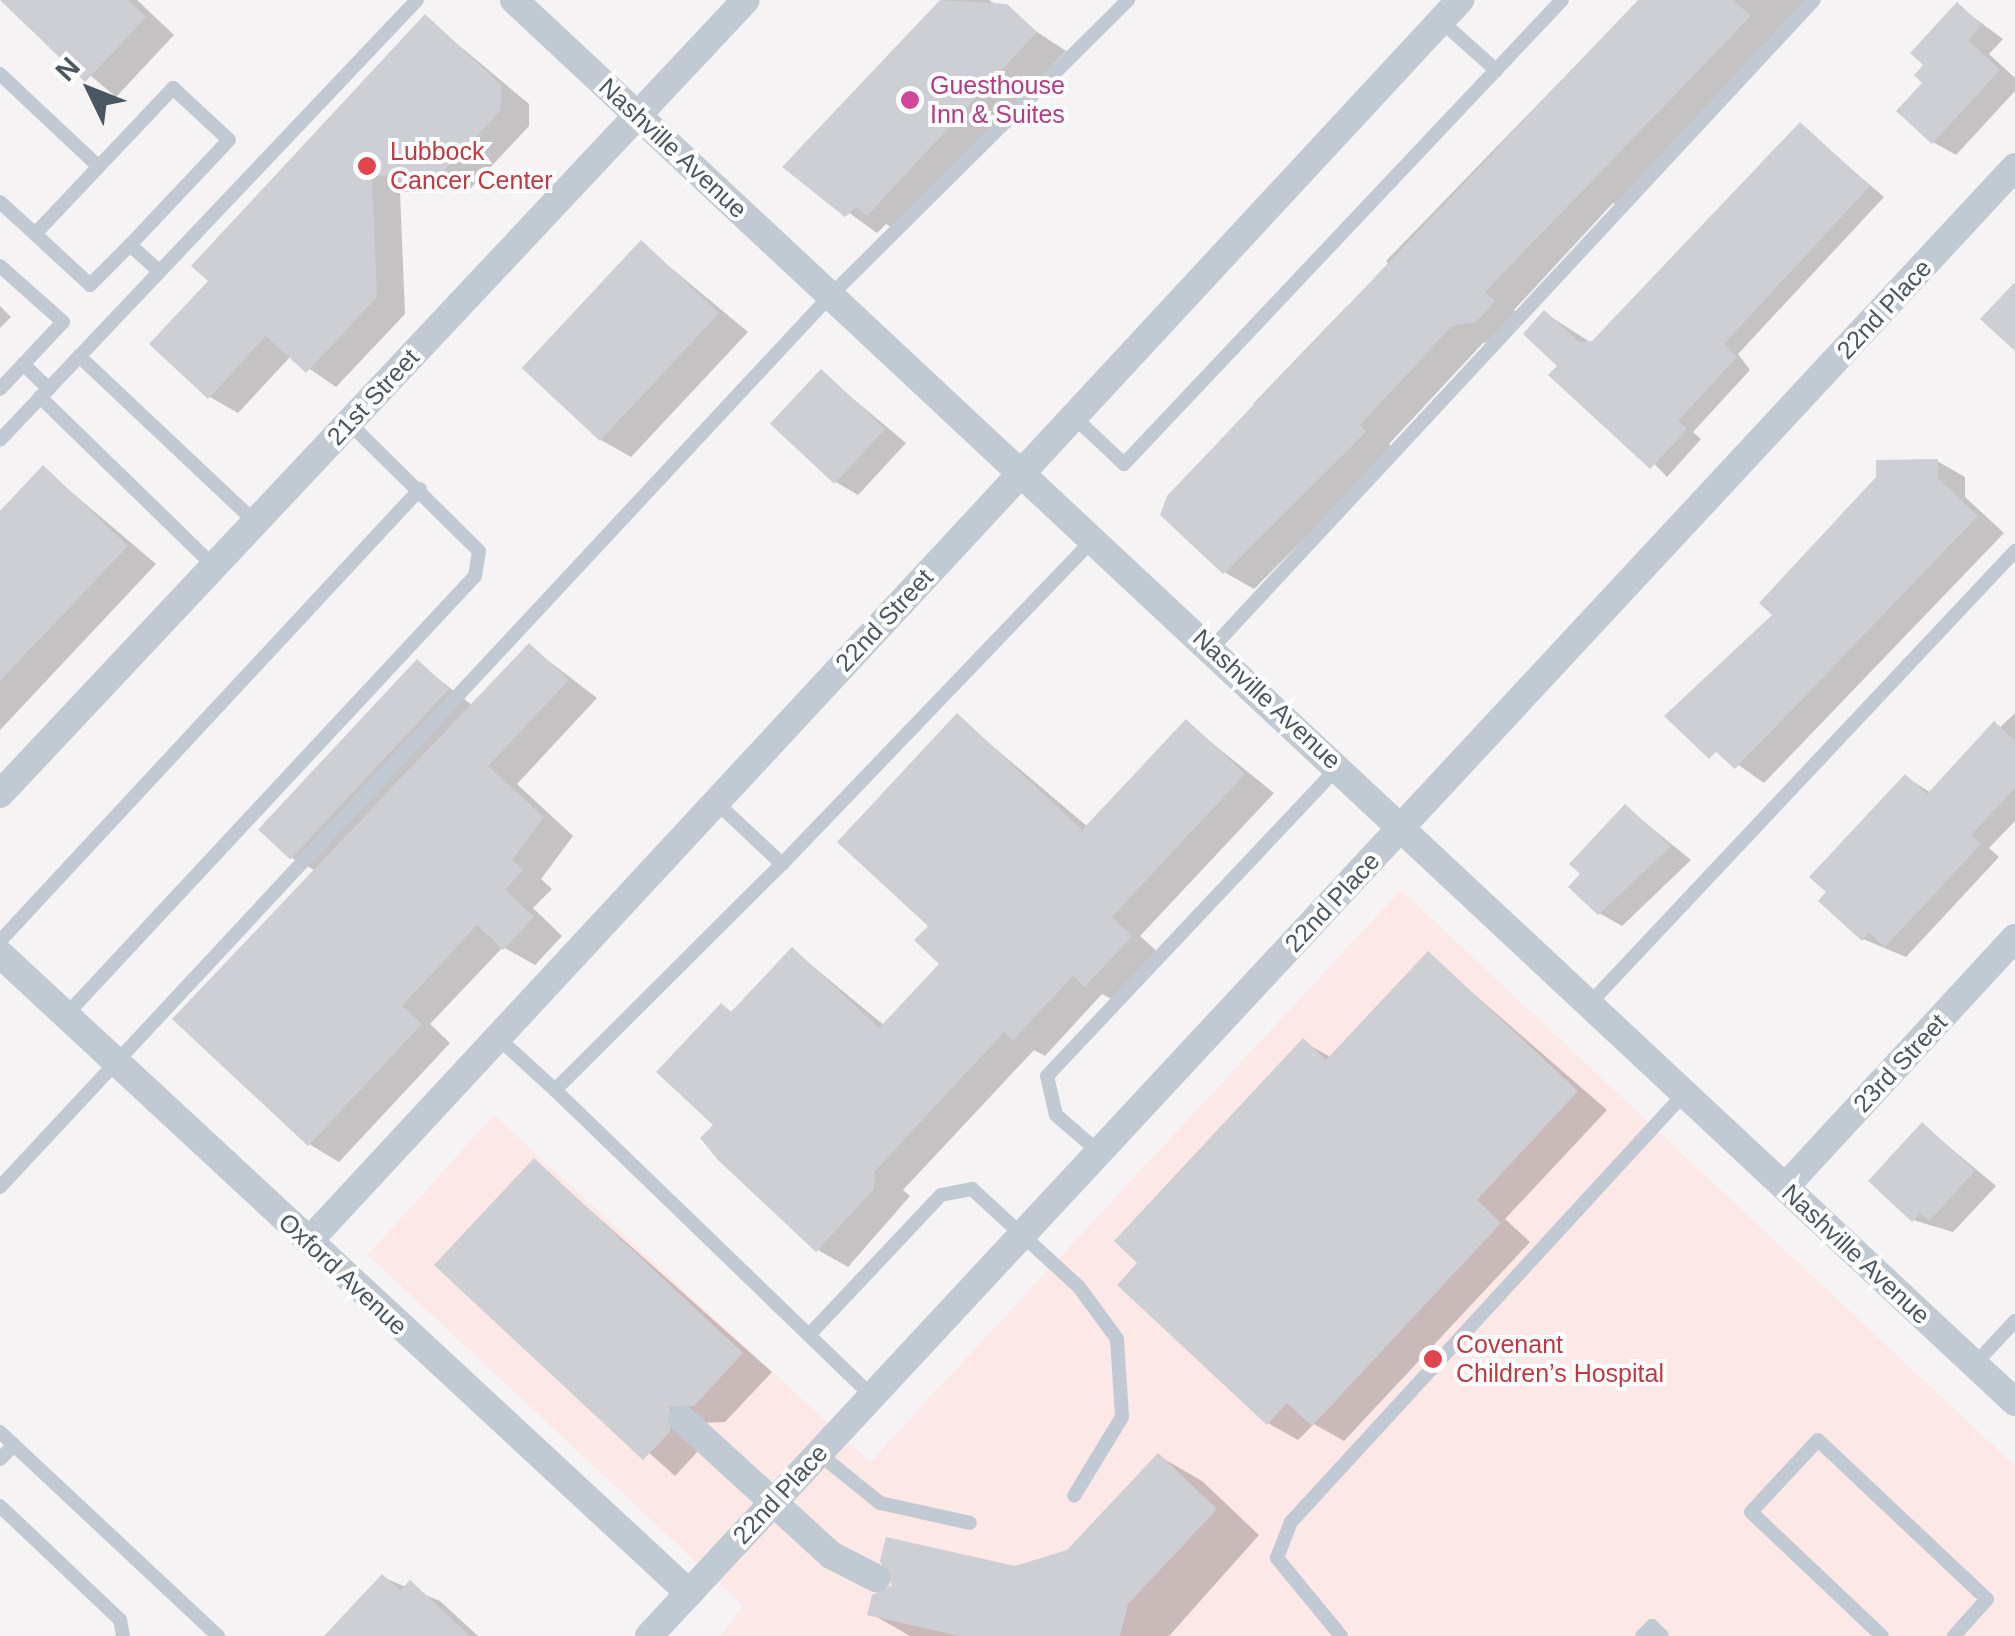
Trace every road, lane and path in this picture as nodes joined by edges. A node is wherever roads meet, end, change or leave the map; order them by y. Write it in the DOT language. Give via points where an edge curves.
graph roads {
  1 [pos="418,0"];
  2 [pos="514,0"];
  3 [pos="746,0"];
  4 [pos="1128,0"];
  5 [pos="1562,0"];
  6 [pos="1814,0"];
  7 [pos="1450,10"];
  8 [pos="1496,70"];
  9 [pos="0,74"];
  10 [pos="638,116"];
  11 [pos="98,166"];
  12 [pos="2015,167"];
  13 [pos="0,202"];
  14 [pos="36,234"];
  15 [pos="130,245"];
  16 [pos="0,266"];
  17 [pos="159,272"];
  18 [pos="831,295"];
  19 [pos="79,356"];
  20 [pos="23,364"];
  21 [pos="0,388"];
  22 [pos="44,393"];
  23 [pos="1074,416"];
  24 [pos="349,423"];
  25 [pos="0,440"];
  26 [pos="1022,471"];
  27 [pos="420,489"];
  28 [pos="256,522"];
  29 [pos="1094,539"];
  30 [pos="2015,551"];
  31 [pos="214,566"];
  32 [pos="1212,648"];
  33 [pos="1339,766"];
  34 [pos="0,794"];
  35 [pos="716,802"];
  36 [pos="1403,825"];
  37 [pos="782,864"];
  38 [pos="2015,938"];
  39 [pos="0,941"];
  40 [pos="0,954"];
  41 [pos="1592,1002"];
  42 [pos="66,1015"];
  43 [pos="498,1038"];
  44 [pos="113,1068"];
  45 [pos="555,1090"];
  46 [pos="1683,1095"];
  47 [pos="1099,1152"];
  48 [pos="1784,1187"];
  49 [pos="0,1188"];
  50 [pos="1020,1236"];
  51 [pos="310,1241"];
  52 [pos="2015,1321"];
  53 [pos="809,1335"];
  54 [pos="1974,1365"];
  55 [pos="872,1396"];
  56 [pos="2015,1402"];
  57 [pos="682,1419"];
  58 [pos="0,1432"];
  59 [pos="14,1445"];
  60 [pos="818,1453"];
  61 [pos="0,1459"];
  62 [pos="1074,1496"];
  63 [pos="0,1506"];
  64 [pos="970,1524"];
  65 [pos="876,1578"];
  66 [pos="689,1592"];
  67 [pos="122,1636"];
  68 [pos="218,1636"];
  69 [pos="648,1636"];
  70 [pos="1341,1636"];
  71 [pos="1642,1636"];
  72 [pos="1662,1636"];
  73 [pos="1882,1636"];
  74 [pos="1954,1636"];
  1 -- 17 [label="lane"];
  2 -- 10 [label="street, Nashville Avenue"];
  3 -- 10 [label="street, 21st Street"];
  4 -- 18 [label="lane"];
  5 -- 8 [label="lane"];
  6 -- 32 [label="lane"];
  7 -- 8 [label="lane"];
  7 -- 23 [label="street, 22nd Street"];
  8 -- 23 [label="lane" via="1124,464"];
  9 -- 11 [label="lane"];
  10 -- 18 [label="street, Nashville Avenue"];
  10 -- 24 [label="street, 21st Street"];
  11 -- 14 [label="lane"];
  11 -- 15 [label="lane" via="173,88 230,140"];
  12 -- 36 [label="street, 22nd Place"];
  13 -- 14 [label="lane"];
  14 -- 15 [label="lane" via="90,285"];
  15 -- 17 [label="lane"];
  16 -- 20 [label="lane" via="63,322"];
  17 -- 19 [label="lane"];
  18 -- 26 [label="street, Nashville Avenue"];
  18 -- 44 [label="lane"];
  19 -- 22 [label="lane"];
  19 -- 28 [label="lane"];
  20 -- 21 [label="lane"];
  20 -- 22 [label="lane"];
  22 -- 25 [label="lane"];
  22 -- 31 [label="lane"];
  23 -- 26 [label="street, 22nd Street"];
  24 -- 27 [label="lane"];
  24 -- 28 [label="street, 21st Street"];
  26 -- 29 [label="street, Nashville Avenue"];
  26 -- 35 [label="street, 22nd Street"];
  27 -- 39 [label="lane"];
  27 -- 42 [label="lane" via="479,551 474,576"];
  28 -- 31 [label="street, 21st Street"];
  29 -- 32 [label="street, Nashville Avenue"];
  29 -- 37 [label="lane"];
  30 -- 41 [label="lane"];
  31 -- 34 [label="street, 21st Street"];
  32 -- 33 [label="street, Nashville Avenue"];
  33 -- 36 [label="street, Nashville Avenue"];
  33 -- 47 [label="lane" via="1047,1076 1056,1115"];
  35 -- 37 [label="lane"];
  35 -- 43 [label="street, 22nd Street"];
  36 -- 41 [label="street, Nashville Avenue"];
  36 -- 47 [label="street, 22nd Place"];
  37 -- 45 [label="lane"];
  38 -- 48 [label="street, 23rd Street"];
  40 -- 42 [label="street, Oxford Avenue"];
  41 -- 46 [label="street, Nashville Avenue"];
  42 -- 44 [label="street, Oxford Avenue"];
  43 -- 45 [label="lane"];
  43 -- 51 [label="street, 22nd Street"];
  44 -- 49 [label="lane"];
  44 -- 51 [label="street, Oxford Avenue"];
  45 -- 53 [label="lane"];
  46 -- 48 [label="street, Nashville Avenue"];
  46 -- 70 [label="lane" via="1291,1522 1277,1558"];
  47 -- 50 [label="street, 22nd Place"];
  48 -- 54 [label="street, Nashville Avenue"];
  50 -- 53 [label="lane" via="972,1189 941,1195"];
  50 -- 55 [label="street, 22nd Place"];
  50 -- 62 [label="lane" via="1079,1287 1117,1340 1122,1417"];
  51 -- 66 [label="street, Oxford Avenue"];
  52 -- 54 [label="lane"];
  53 -- 55 [label="lane"];
  54 -- 56 [label="street, Nashville Avenue"];
  55 -- 60 [label="street, 22nd Place"];
  57 -- 65 [label="street, bridge" via="830,1555"];
  58 -- 59 [label="lane"];
  59 -- 61 [label="lane"];
  59 -- 68 [label="lane"];
  60 -- 64 [label="lane" via="880,1503"];
  60 -- 66 [label="street, 22nd Place"];
  63 -- 67 [label="lane" via="120,1620"];
  66 -- 69 [label="street, 22nd Place"];
  71 -- 72 [label="lane" via="1652,1626"];
  73 -- 74 [label="lane" via="1751,1512 1818,1440 1987,1598"];
}
